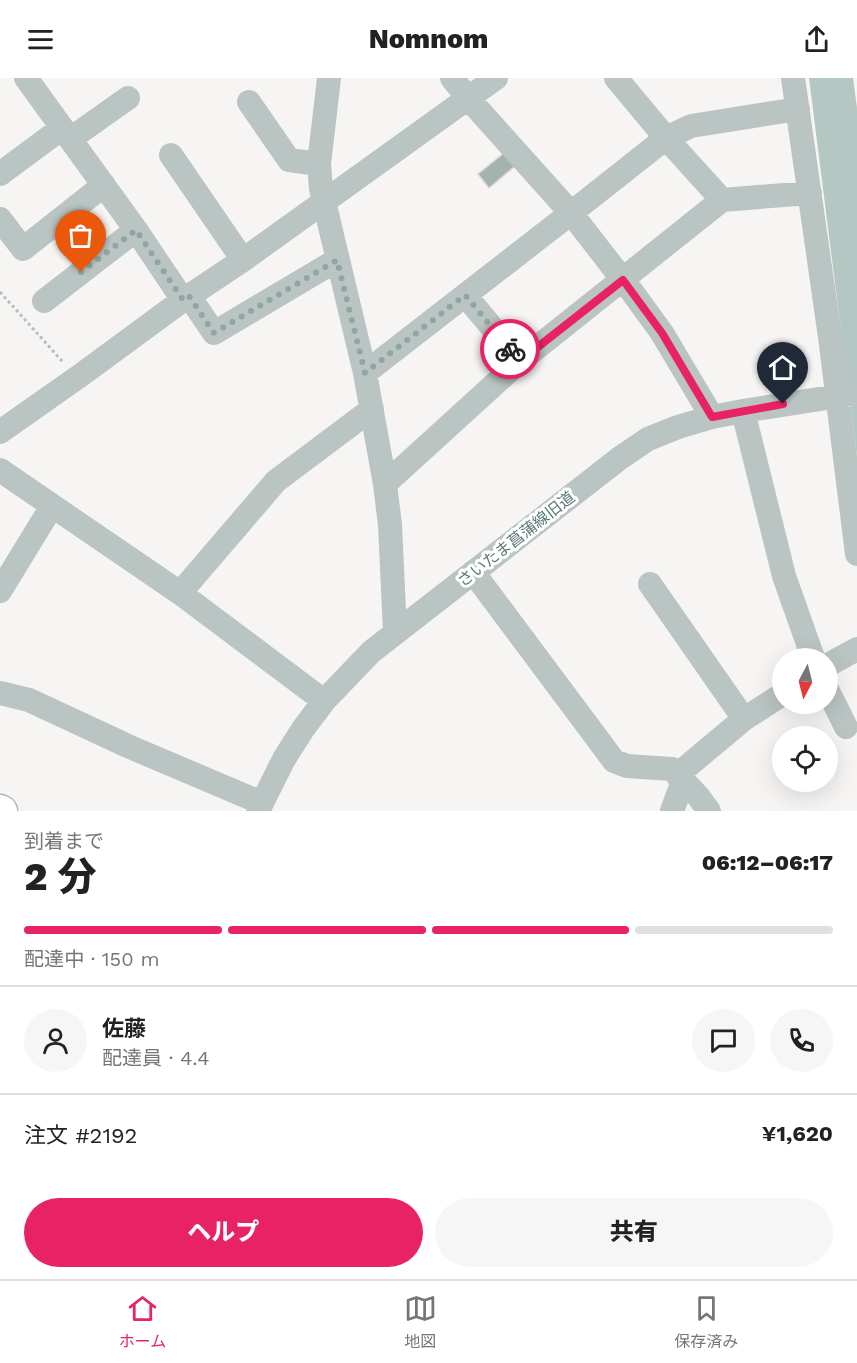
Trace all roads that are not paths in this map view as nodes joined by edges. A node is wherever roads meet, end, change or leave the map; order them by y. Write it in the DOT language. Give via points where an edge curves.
graph roads {
  1 [pos="26,78"];
  2 [pos="330,78"];
  3 [pos="452,78"];
  4 [pos="496,78"];
  5 [pos="616,78"];
  6 [pos="793,78"];
  7 [pos="128,98"];
  8 [pos="468,98"];
  9 [pos="249,102"];
  10 [pos="798,109"];
  11 [pos="66,133"];
  12 [pos="666,138"];
  13 [pos="171,154"];
  14 [pos="319,164"];
  15 [pos="0,174"];
  16 [pos="104,185"];
  17 [pos="810,194"];
  18 [pos="722,200"];
  19 [pos="325,202"];
  20 [pos="571,213"];
  21 [pos="0,219"];
  22 [pos="136,230"];
  23 [pos="243,260"];
  24 [pos="337,260"];
  25 [pos="623,280"];
  26 [pos="465,295"];
  27 [pos="186,298"];
  28 [pos="44,301"];
  29 [pos="520,361"];
  30 [pos="365,373"];
  31 [pos="846,394"];
  32 [pos="372,409"];
  33 [pos="743,411"];
  34 [pos="712,417"];
  35 [pos="0,432"];
  36 [pos="0,470"];
  37 [pos="386,484"];
  38 [pos="52,506"];
  39 [pos="857,554"];
  40 [pos="473,572"];
  41 [pos="650,584"];
  42 [pos="0,591"];
  43 [pos="180,593"];
  44 [pos="395,632"];
  45 [pos="809,648"];
  46 [pos="857,649"];
  47 [pos="838,659"];
  48 [pos="0,693"];
  49 [pos="324,701"];
  50 [pos="772,701"];
  51 [pos="838,711"];
  52 [pos="744,719"];
  53 [pos="846,727"];
  54 [pos="680,778"];
  55 [pos="260,807"];
  56 [pos="672,811"];
  57 [pos="709,811"];
  1 -- 11 [label="street"];
  2 -- 14 [label="street"];
  3 -- 8 [label="street"];
  4 -- 8 [label="street"];
  5 -- 12 [label="street"];
  6 -- 10 [label="street"];
  7 -- 11 [label="street"];
  8 -- 19 [label="street"];
  8 -- 20 [label="street"];
  9 -- 14 [label="street" via="289,160"];
  10 -- 12 [label="street" via="691,126"];
  10 -- 17 [label="street"];
  11 -- 15 [label="street"];
  11 -- 16 [label="street"];
  12 -- 18 [label="street"];
  12 -- 20 [label="street"];
  13 -- 23 [label="street"];
  14 -- 19 [label="street"];
  16 -- 21 [label="street" via="23,249"];
  16 -- 22 [label="street"];
  17 -- 18 [label="street"];
  17 -- 31 [label="street" via="830,337"];
  18 -- 25 [label="street"];
  19 -- 23 [label="street"];
  19 -- 24 [label="street"];
  20 -- 25 [label="street"];
  20 -- 26 [label="street"];
  22 -- 27 [label="street"];
  22 -- 28 [label="street"];
  23 -- 27 [label="street"];
  24 -- 27 [label="street" via="214,333"];
  24 -- 30 [label="street"];
  25 -- 29 [label="street"];
  25 -- 34 [label="street" via="662,333"];
  26 -- 29 [label="street"];
  26 -- 30 [label="street"];
  27 -- 35 [label="street"];
  29 -- 37 [label="street"];
  30 -- 32 [label="street"];
  31 -- 33 [label="street, さいたま菖蒲線旧道"];
  31 -- 39 [label="street"];
  32 -- 37 [label="street"];
  32 -- 43 [label="street" via="276,481"];
  33 -- 34 [label="street, さいたま菖蒲線旧道"];
  33 -- 45 [label="street" via="784,576"];
  34 -- 40 [label="street, さいたま菖蒲線旧道" via="648,439"];
  36 -- 38 [label="street"];
  37 -- 44 [label="street"];
  38 -- 42 [label="street"];
  38 -- 43 [label="street"];
  40 -- 44 [label="street, さいたま菖蒲線旧道"];
  40 -- 54 [label="street" via="614,761 627,766 672,769"];
  41 -- 52 [label="street"];
  43 -- 49 [label="street"];
  44 -- 49 [label="street, さいたま菖蒲線旧道"];
  46 -- 47 [label="street"];
  48 -- 55 [label="street" via="29,700"];
  49 -- 55 [label="street, さいたま菖蒲線旧道" via="284,759"];
  50 -- 52 [label="street"];
  51 -- 53 [label="street"];
  52 -- 54 [label="street"];
  54 -- 56 [label="street"];
  54 -- 57 [label="street"];
}
